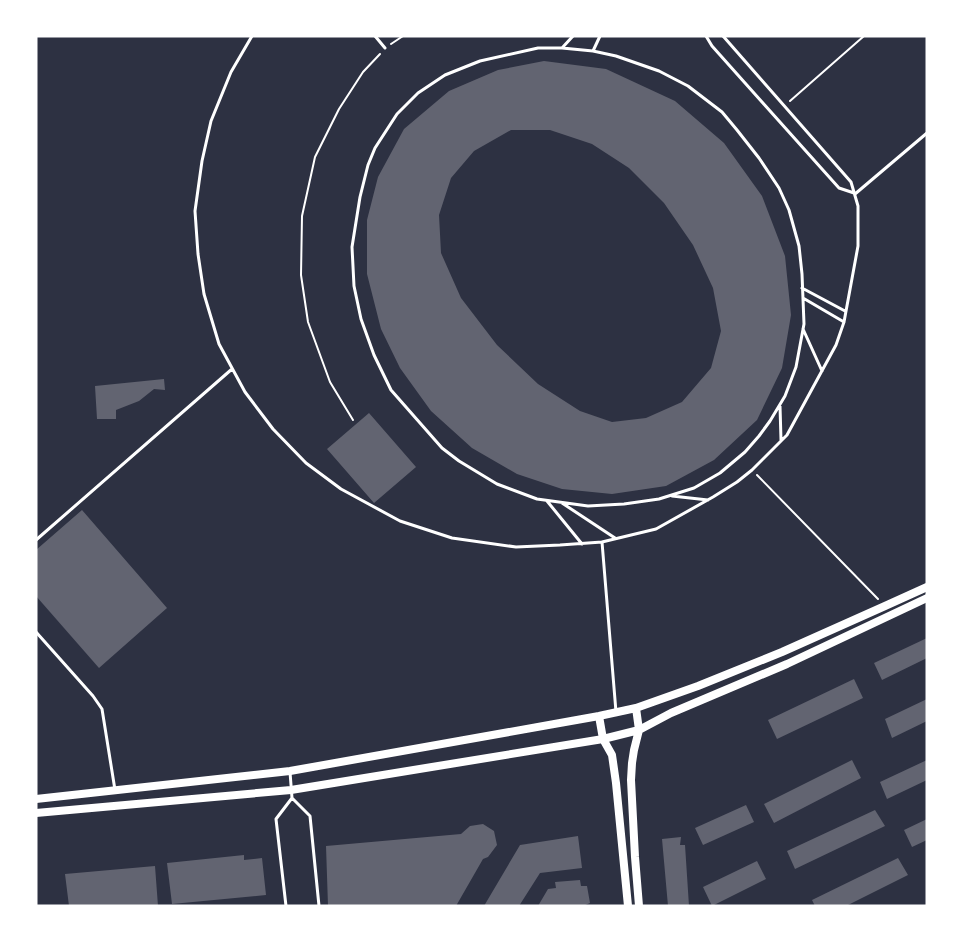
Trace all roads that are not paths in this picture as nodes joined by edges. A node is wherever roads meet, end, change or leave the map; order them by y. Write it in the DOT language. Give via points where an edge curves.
graph roads {
  1 [pos="252,36"];
  2 [pos="375,36"];
  3 [pos="573,36"];
  4 [pos="600,36"];
  5 [pos="706,36"];
  6 [pos="723,36"];
  7 [pos="385,48"];
  8 [pos="562,48"];
  9 [pos="593,51"];
  10 [pos="927,133"];
  11 [pos="855,194"];
  12 [pos="802,288"];
  13 [pos="803,297"];
  14 [pos="846,311"];
  15 [pos="844,322"];
  16 [pos="803,329"];
  17 [pos="232,369"];
  18 [pos="822,371"];
  19 [pos="780,404"];
  20 [pos="781,440"];
  21 [pos="669,496"];
  22 [pos="547,500"];
  23 [pos="708,500"];
  24 [pos="561,502"];
  25 [pos="616,539"];
  26 [pos="36,540"];
  27 [pos="602,542"];
  28 [pos="582,544"];
  29 [pos="927,586"];
  30 [pos="927,598"];
  31 [pos="36,632"];
  32 [pos="636,708"];
  33 [pos="616,712"];
  34 [pos="600,716"];
  35 [pos="639,730"];
  36 [pos="603,739"];
  37 [pos="290,771"];
  38 [pos="116,790"];
  39 [pos="291,790"];
  40 [pos="292,798"];
  41 [pos="36,799"];
  42 [pos="36,813"];
  43 [pos="286,906"];
  44 [pos="319,906"];
  45 [pos="628,906"];
  46 [pos="639,906"];
  1 -- 17 [label="lane" via="231,72 211,121 195,210 204,294 219,344"];
  2 -- 7 [label="lane"];
  3 -- 8 [label="lane"];
  4 -- 9 [label="lane"];
  5 -- 11 [label="lane" via="839,188"];
  6 -- 11 [label="lane" via="851,182"];
  8 -- 9 [label="lane"];
  8 -- 22 [label="lane" via="538,48 480,61 445,75 418,93 397,114 375,148 360,197 352,248 354,286 361,319 391,390 442,448 459,461 497,484"];
  9 -- 12 [label="lane" via="659,71 688,86 722,112 779,188 799,246"];
  10 -- 11 [label="lane"];
  11 -- 14 [label="lane" via="858,246"];
  12 -- 13 [label="lane"];
  12 -- 14 [label="lane"];
  13 -- 15 [label="lane"];
  13 -- 16 [label="lane"];
  14 -- 15 [label="lane"];
  15 -- 18 [label="lane"];
  16 -- 18 [label="lane"];
  16 -- 19 [label="lane" via="796,367"];
  17 -- 26 [label="lane"];
  17 -- 28 [label="lane" via="244,392 273,429 306,463 340,489 400,522 452,538 516,547"];
  18 -- 20 [label="lane"];
  19 -- 20 [label="lane"];
  19 -- 21 [label="lane" via="759,436 720,473 694,488"];
  20 -- 23 [label="lane" via="752,470"];
  21 -- 23 [label="lane"];
  21 -- 24 [label="lane" via="588,506"];
  22 -- 24 [label="lane"];
  22 -- 28 [label="lane"];
  23 -- 25 [label="lane" via="656,529"];
  24 -- 25 [label="lane"];
  25 -- 27 [label="lane"];
  27 -- 28 [label="lane"];
  27 -- 33 [label="lane"];
  29 -- 32 [label="main road" via="774,655"];
  30 -- 35 [label="main road" via="787,664 671,712"];
  31 -- 38 [label="lane" via="102,709"];
  32 -- 33 [label="main road"];
  32 -- 35 [label="main road"];
  33 -- 34 [label="main road"];
  34 -- 36 [label="main road"];
  34 -- 37 [label="main road"];
  35 -- 36 [label="main road"];
  35 -- 46 [label="main road" via="631,780"];
  36 -- 39 [label="main road"];
  36 -- 45 [label="main road" via="612,755"];
  37 -- 38 [label="main road"];
  37 -- 39 [label="lane"];
  38 -- 41 [label="main road"];
  39 -- 40 [label="lane"];
  39 -- 42 [label="main road"];
  40 -- 43 [label="lane" via="276,819"];
  40 -- 44 [label="lane" via="310,816"];
}
